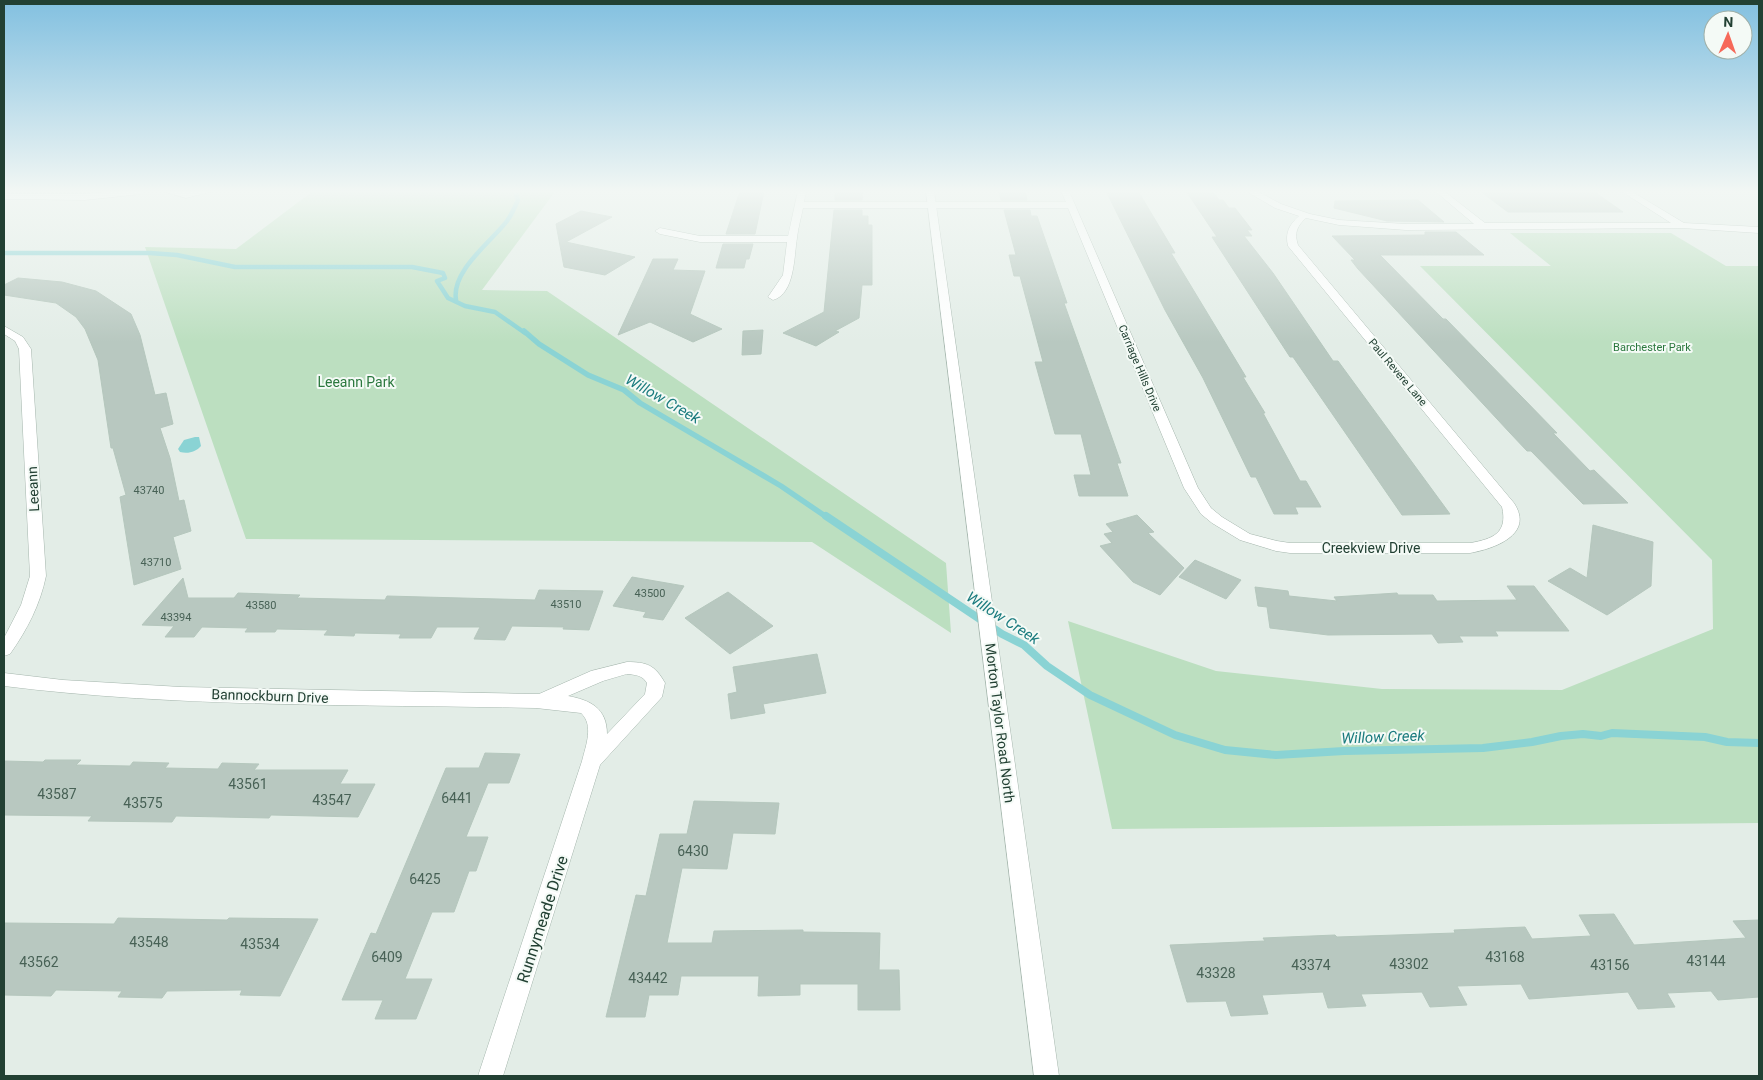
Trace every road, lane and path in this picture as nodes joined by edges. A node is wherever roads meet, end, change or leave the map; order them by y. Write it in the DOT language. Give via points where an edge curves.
graph roads {
  1 [pos="792,241"];
  2 [pos="936,241"];
  3 [pos="1086,241"];
  4 [pos="1292,241"];
  5 [pos="773,297"];
  6 [pos="4,329"];
  7 [pos="1232,531"];
  8 [pos="1508,532"];
  9 [pos="4,650"];
  10 [pos="649,672"];
  11 [pos="4,680"];
  12 [pos="537,703"];
  13 [pos="593,713"];
  14 [pos="592,761"];
  15 [pos="491,1076"];
  16 [pos="1046,1076"];
  1 -- 5 [label="street" via="788,275"];
  2 -- 16 [label="street, Morton Taylor Road North"];
  3 -- 7 [label="street, Carriage Hills Drive" via="1191,488 1206,511"];
  4 -- 8 [label="street, Paul Revere Lane" via="1509,506 1512,523"];
  6 -- 9 [label="street, Leeann" via="19,339 25,348 38,576 24,619"];
  7 -- 8 [label="street, Creekview Drive" via="1260,542 1290,548 1470,548 1494,542"];
  10 -- 12 [label="street, Bannockburn Drive" via="633,667 615,669"];
  10 -- 14 [label="street, Runnymeade Drive" via="656,683 652,697"];
  11 -- 12 [label="street, Bannockburn Drive" via="140,692"];
  12 -- 13 [label="street, Bannockburn Drive" via="574,703"];
  13 -- 14 [label="street, Runnymeade Drive" via="598,730"];
  14 -- 15 [label="street, Runnymeade Drive"];
}
